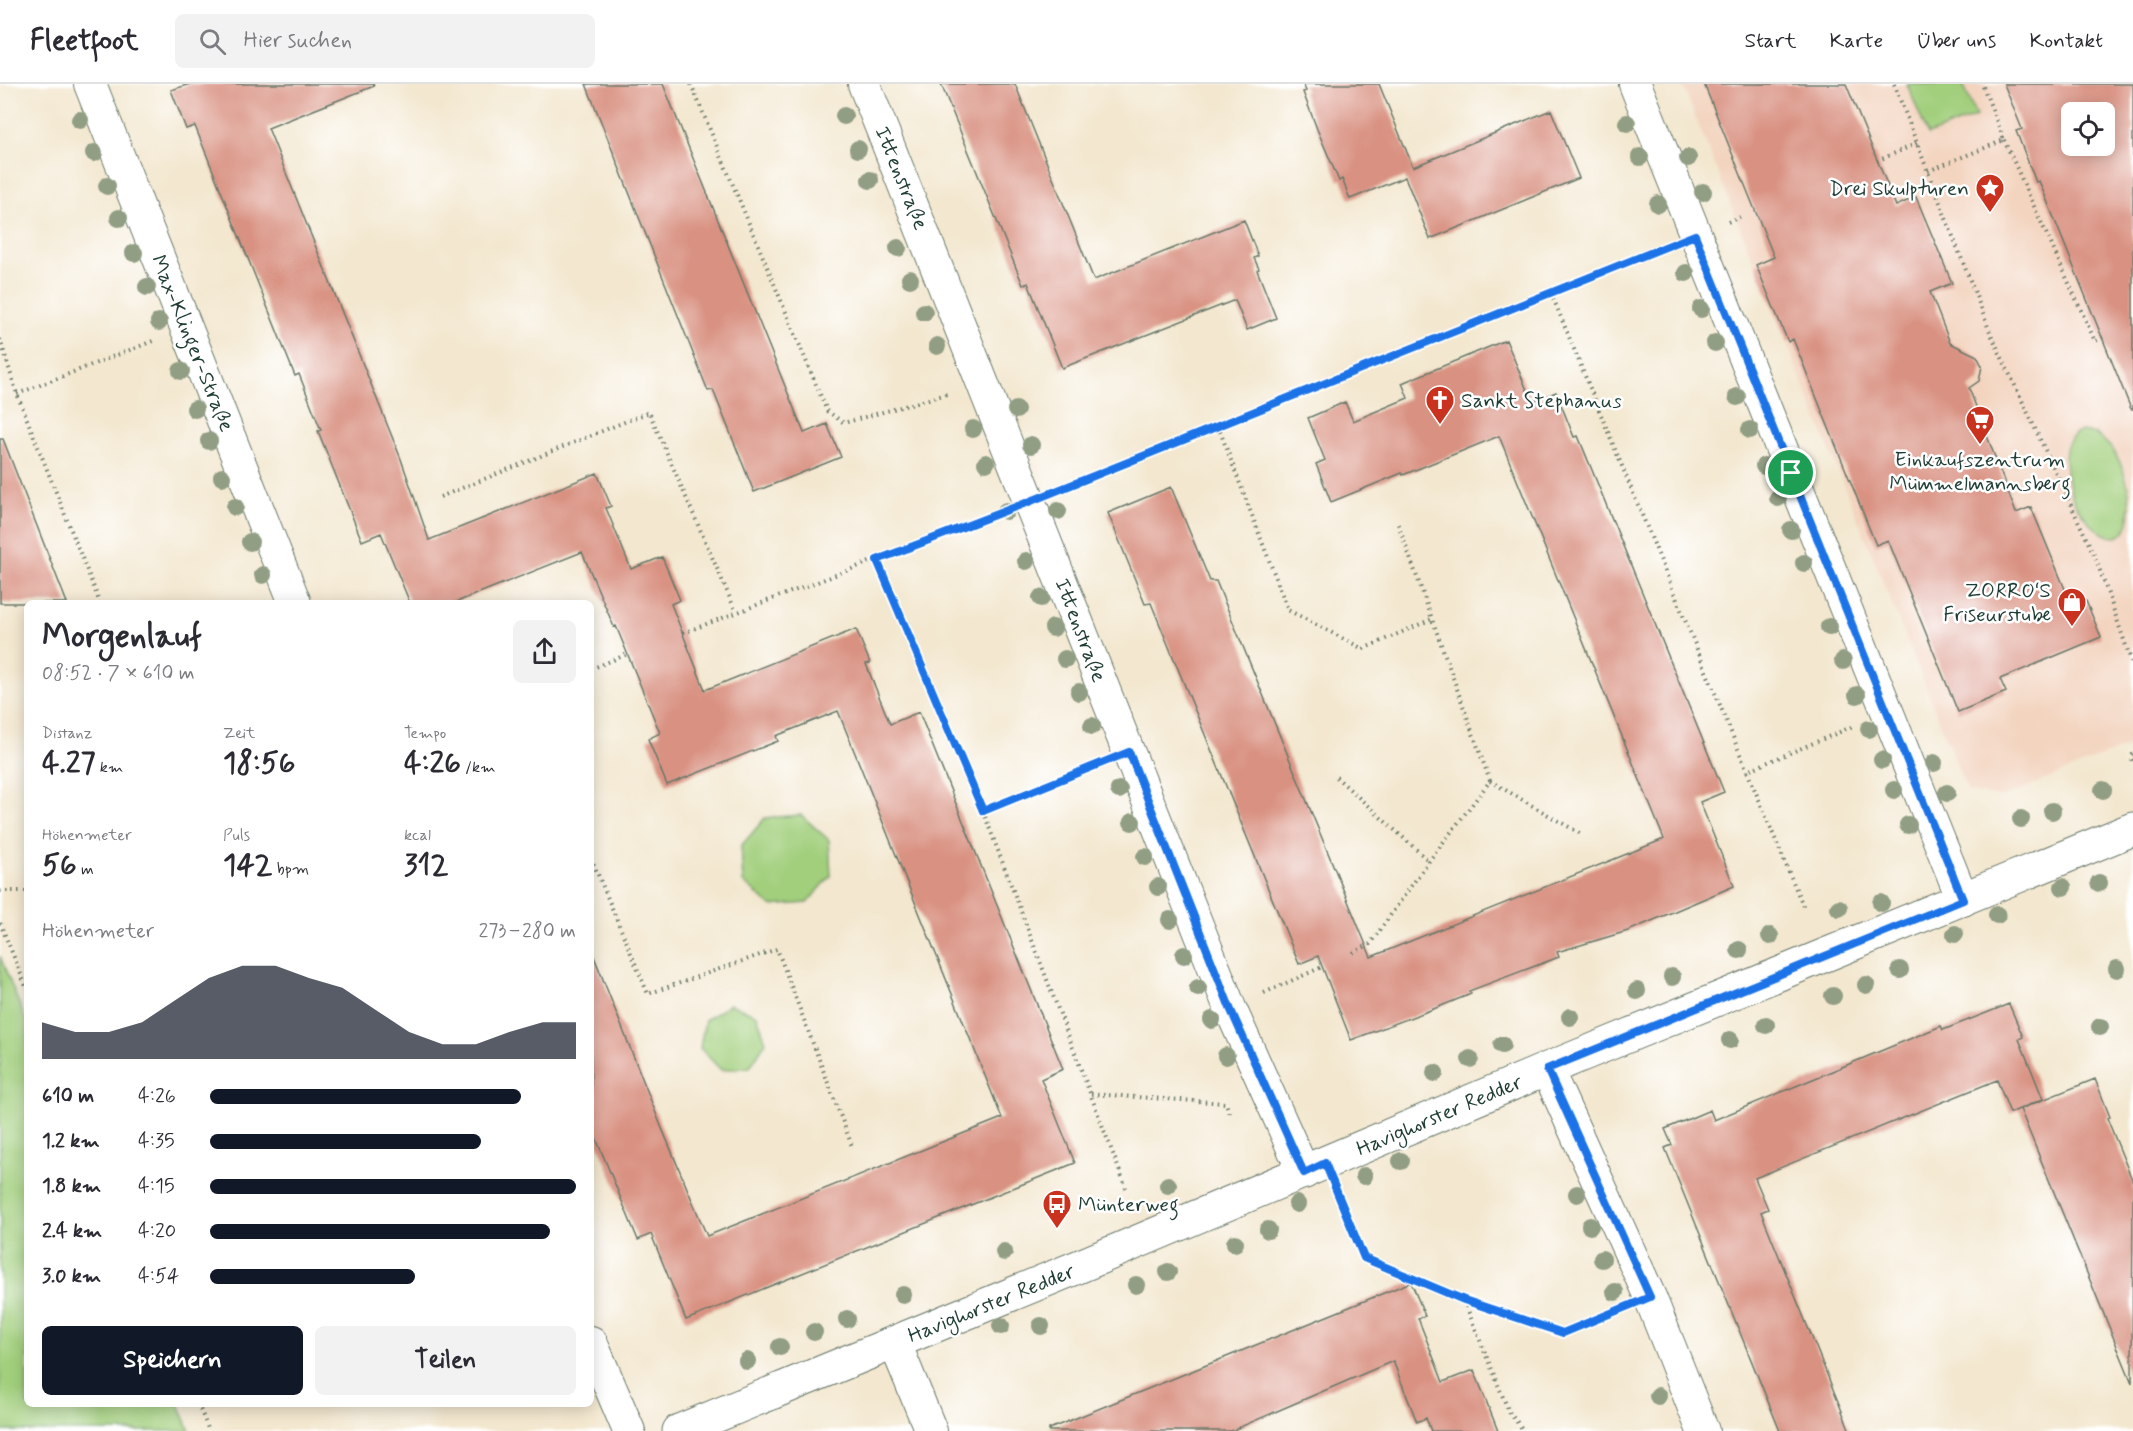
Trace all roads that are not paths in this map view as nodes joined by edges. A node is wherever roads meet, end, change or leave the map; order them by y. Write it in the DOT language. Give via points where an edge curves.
graph roads {
  1 [pos="90,84"];
  2 [pos="864,84"];
  3 [pos="1635,84"];
  4 [pos="294,600"];
  5 [pos="2133,829"];
  6 [pos="1963,900"];
  7 [pos="1547,1069"];
  8 [pos="1315,1168"];
  9 [pos="895,1343"];
  10 [pos="594,1349"];
  11 [pos="629,1431"];
  12 [pos="679,1431"];
  13 [pos="931,1431"];
  14 [pos="1703,1431"];
  1 -- 4 [label="street, Max-Klinger-Straße"];
  2 -- 8 [label="street, Ittenstraße" via="1230,1008"];
  3 -- 6 [label="street"];
  5 -- 6 [label="street, Havighorster Redder"];
  6 -- 7 [label="street, Havighorster Redder"];
  7 -- 8 [label="street, Havighorster Redder"];
  7 -- 14 [label="street" via="1650,1297"];
  8 -- 9 [label="street, Havighorster Redder"];
  9 -- 12 [label="street, Havighorster Redder"];
  9 -- 13 [label="street"];
  10 -- 11 [label="street"];
}
